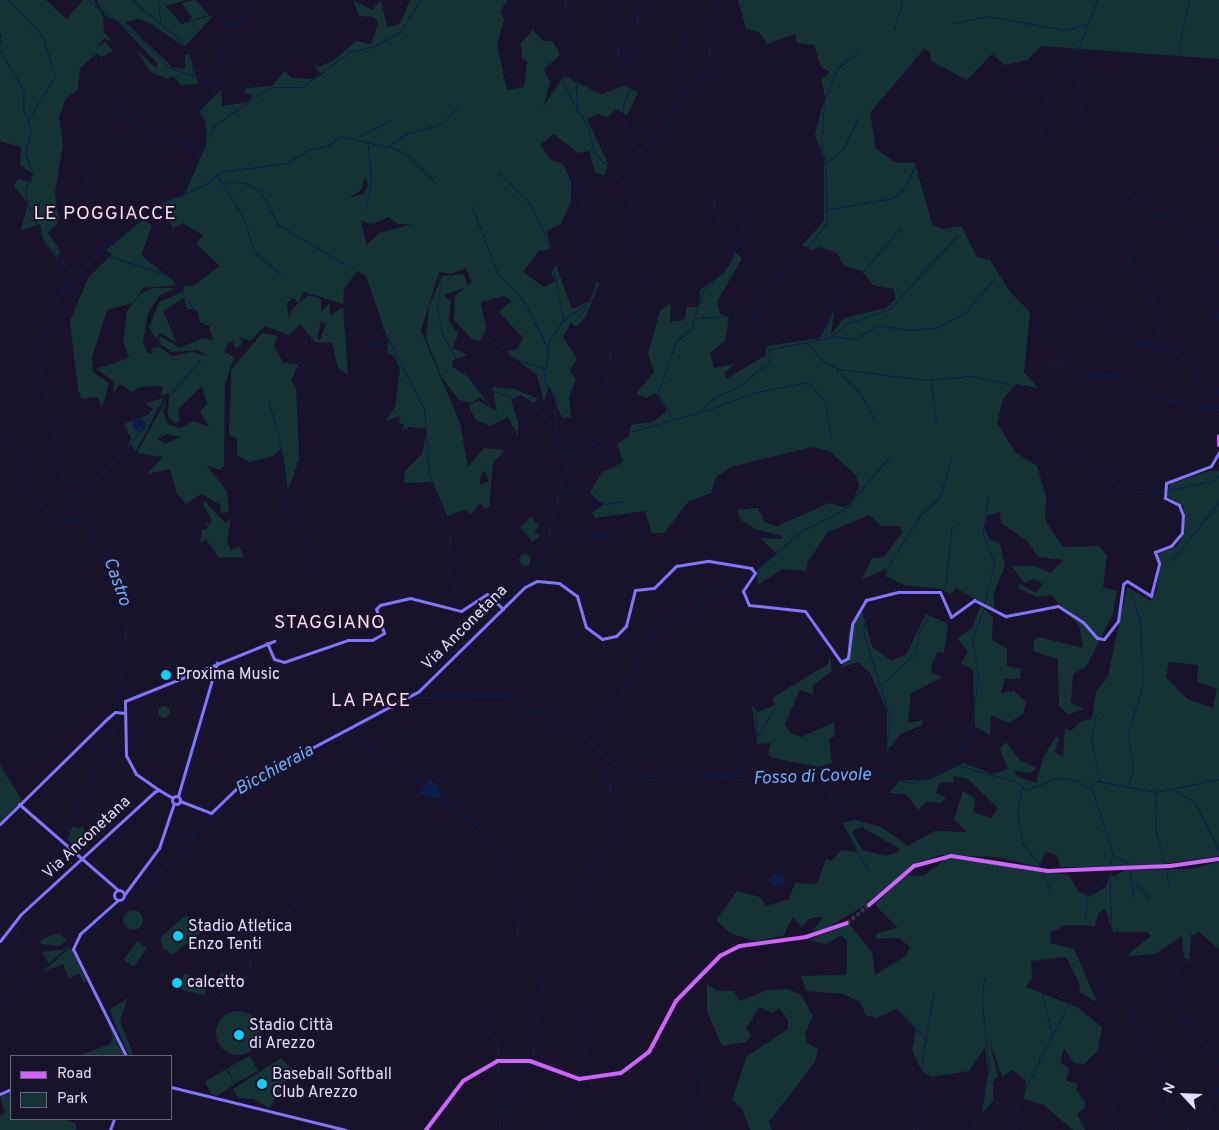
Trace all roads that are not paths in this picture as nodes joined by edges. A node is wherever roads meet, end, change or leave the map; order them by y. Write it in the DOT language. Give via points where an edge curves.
graph roads {
  1 [pos="1219,436"];
  2 [pos="1219,445"];
  3 [pos="1219,452"];
  4 [pos="1216,465"];
  5 [pos="502,607"];
  6 [pos="268,643"];
  7 [pos="262,645"];
  8 [pos="270,648"];
  9 [pos="217,662"];
  10 [pos="125,713"];
  11 [pos="159,790"];
  12 [pos="176,796"];
  13 [pos="180,801"];
  14 [pos="20,804"];
  15 [pos="174,805"];
  16 [pos="0,824"];
  17 [pos="90,852"];
  18 [pos="84,858"];
  19 [pos="1219,859"];
  20 [pos="79,863"];
  21 [pos="88,863"];
  22 [pos="112,887"];
  23 [pos="126,888"];
  24 [pos="119,890"];
  25 [pos="114,894"];
  26 [pos="124,895"];
  27 [pos="117,900"];
  28 [pos="869,905"];
  29 [pos="847,923"];
  30 [pos="2,933"];
  31 [pos="0,941"];
  32 [pos="126,1055"];
  33 [pos="172,1087"];
  34 [pos="346,1130"];
  35 [pos="426,1130"];
  1 -- 2 [label="main road"];
  3 -- 4 [label="main road"];
  4 -- 5 [label="main road, Via Anconetana" via="1168,481 1165,498 1179,505 1185,525 1182,534 1171,546 1155,552 1159,563 1151,596 1127,581 1123,584 1118,621 1104,639 1058,606 1006,616 978,601 970,601 951,617 941,593 881,595 862,605 848,633 848,658 841,662 832,646 819,636 808,613 748,603 743,591 753,570 709,561 676,566 654,588 635,590 626,626 610,639 590,633 578,598 564,586 531,582"];
  5 -- 8 [label="main road" via="485,594 462,611 410,598 383,603 376,609 384,633 372,640 347,640 284,662"];
  5 -- 13 [label="main road, Via Anconetana" via="412,693 238,787 211,812 199,812"];
  6 -- 7 [label="main road"];
  6 -- 8 [label="main road"];
  6 -- 8 [label="main road" via="274,641"];
  7 -- 8 [label="main road"];
  7 -- 9 [label="main road"];
  9 -- 10 [label="main road" via="130,696"];
  9 -- 12 [label="main road"];
  10 -- 11 [label="main road" via="130,764"];
  10 -- 14 [label="main road" via="115,712 108,718"];
  11 -- 12 [label="main road"];
  11 -- 17 [label="main road, Via Anconetana"];
  12 -- 13 [label="main road"];
  12 -- 15 [label="main road"];
  13 -- 15 [label="main road"];
  14 -- 16 [label="main road"];
  14 -- 18 [label="main road"];
  15 -- 23 [label="main road" via="158,848"];
  17 -- 18 [label="main road, Via Anconetana"];
  17 -- 21 [label="main road"];
  18 -- 20 [label="main road, Via Anconetana"];
  18 -- 21 [label="main road"];
  19 -- 28 [label="main road" via="1048,871 951,856 914,866"];
  20 -- 21 [label="main road"];
  20 -- 30 [label="main road, Via Anconetana" via="20,915 7,932"];
  21 -- 22 [label="main road"];
  22 -- 24 [label="main road"];
  22 -- 25 [label="main road"];
  23 -- 24 [label="main road"];
  23 -- 26 [label="main road"];
  24 -- 25 [label="main road"];
  24 -- 26 [label="main road"];
  25 -- 27 [label="main road"];
  26 -- 27 [label="main road"];
  27 -- 32 [label="main road" via="80,934 73,948"];
  29 -- 35 [label="main road" via="806,937 740,946 720,956 676,1001 649,1052 622,1073 580,1079 530,1061 496,1061 463,1082"];
  30 -- 31 [label="main road, Via Anconetana"];
  33 -- 34 [label="main road"];
}
